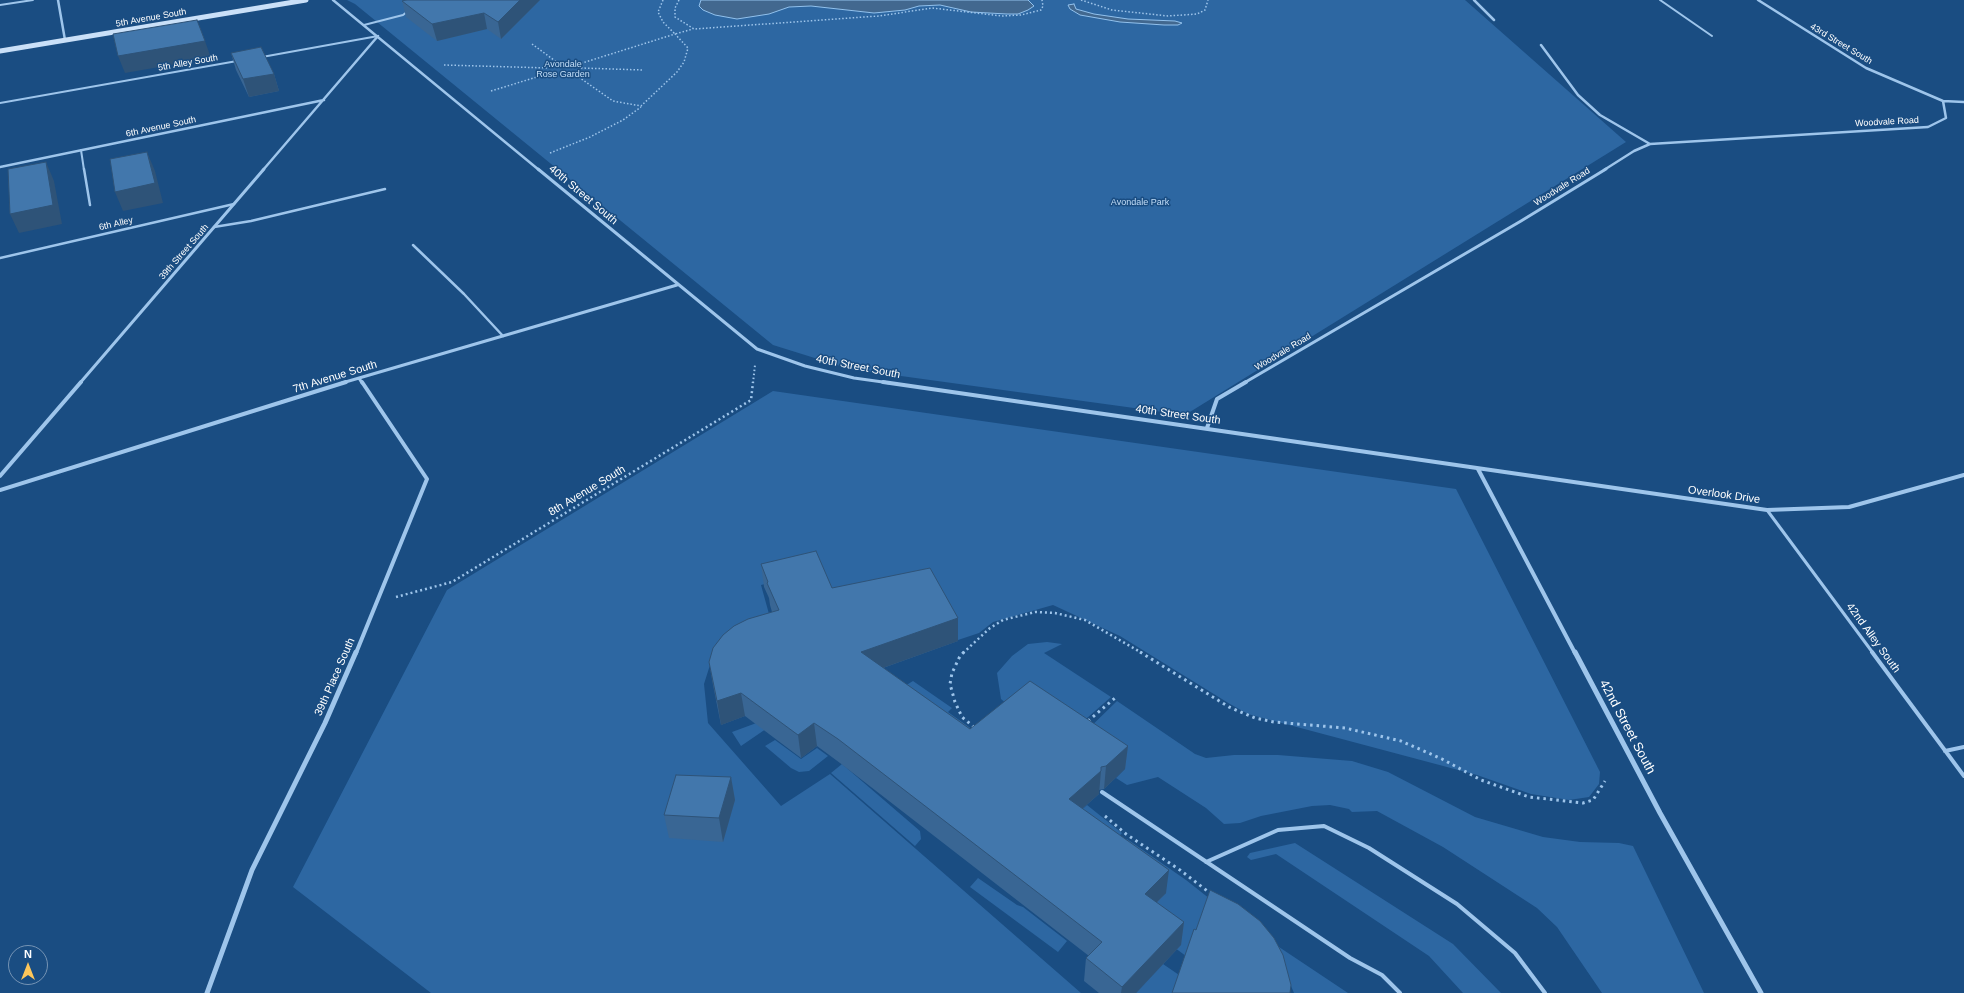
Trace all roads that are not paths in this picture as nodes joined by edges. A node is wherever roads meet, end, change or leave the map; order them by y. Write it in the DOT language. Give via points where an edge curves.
graph roads {
  1 [pos="33,0"];
  2 [pos="58,0"];
  3 [pos="306,0"];
  4 [pos="333,0"];
  5 [pos="1474,0"];
  6 [pos="1660,0"];
  7 [pos="1758,0"];
  8 [pos="0,5"];
  9 [pos="410,9"];
  10 [pos="1494,20"];
  11 [pos="364,25"];
  12 [pos="378,36"];
  13 [pos="1712,36"];
  14 [pos="65,40"];
  15 [pos="1541,45"];
  16 [pos="0,51"];
  17 [pos="260,57"];
  18 [pos="244,60"];
  19 [pos="324,100"];
  20 [pos="1943,101"];
  21 [pos="1964,102"];
  22 [pos="0,103"];
  23 [pos="1650,144"];
  24 [pos="81,150"];
  25 [pos="0,167"];
  26 [pos="385,189"];
  27 [pos="234,204"];
  28 [pos="90,205"];
  29 [pos="214,227"];
  30 [pos="413,245"];
  31 [pos="0,258"];
  32 [pos="677,285"];
  33 [pos="503,336"];
  34 [pos="359,378"];
  35 [pos="1207,428"];
  36 [pos="1478,469"];
  37 [pos="1964,475"];
  38 [pos="0,476"];
  39 [pos="0,490"];
  40 [pos="1767,510"];
  41 [pos="1964,747"];
  42 [pos="1945,751"];
  43 [pos="1964,776"];
  44 [pos="1102,792"];
  45 [pos="1206,862"];
  46 [pos="208,993"];
  47 [pos="1400,993"];
  48 [pos="1544,993"];
  49 [pos="1761,993"];
  1 -- 8 [label="lane"];
  2 -- 14 [label="street"];
  3 -- 14 [label="street, 5th Avenue South"];
  4 -- 11 [label="street, 40th Street South"];
  5 -- 10 [label="street"];
  6 -- 13 [label="lane"];
  7 -- 20 [label="street, 43rd Street South" via="1866,68"];
  9 -- 11 [label="lane" via="403,15"];
  11 -- 12 [label="street, 40th Street South"];
  12 -- 17 [label="lane"];
  12 -- 19 [label="street, 39th Street South"];
  12 -- 32 [label="street, 40th Street South"];
  14 -- 16 [label="street, 5th Avenue South"];
  15 -- 23 [label="street" via="1578,96 1600,115"];
  18 -- 22 [label="lane, 5th Alley South"];
  19 -- 24 [label="street, 6th Avenue South"];
  19 -- 27 [label="street, 39th Street South"];
  20 -- 21 [label="street"];
  20 -- 23 [label="street, Woodvale Road" via="1946,118 1928,127"];
  23 -- 35 [label="street, Woodvale Road" via="1634,151 1521,221 1217,399"];
  24 -- 25 [label="street, 6th Avenue South"];
  24 -- 28 [label="lane"];
  26 -- 29 [label="lane" via="251,221"];
  27 -- 29 [label="street, 39th Street South"];
  27 -- 31 [label="lane, 6th Alley"];
  29 -- 38 [label="street, 39th Street South"];
  30 -- 33 [label="lane"];
  32 -- 33 [label="street, 7th Avenue South"];
  32 -- 35 [label="street, 40th Street South" via="757,349 805,366 854,378"];
  33 -- 34 [label="street, 7th Avenue South"];
  34 -- 39 [label="street, 7th Avenue South"];
  34 -- 46 [label="street, 39th Place South" via="427,479 378,602 325,722 252,870"];
  35 -- 36 [label="street, 40th Street South"];
  36 -- 40 [label="street, Overlook Drive"];
  36 -- 49 [label="street, 42nd Street South" via="1660,813"];
  37 -- 40 [label="street, Overlook Drive" via="1849,507"];
  40 -- 42 [label="lane, 42nd Alley South"];
  41 -- 42 [label="lane"];
  42 -- 43 [label="lane, 42nd Alley South"];
  44 -- 45 [label="lane"];
  45 -- 47 [label="lane" via="1350,958 1382,975"];
  45 -- 48 [label="lane" via="1278,830 1324,826 1369,848 1457,904 1514,953"];
}
